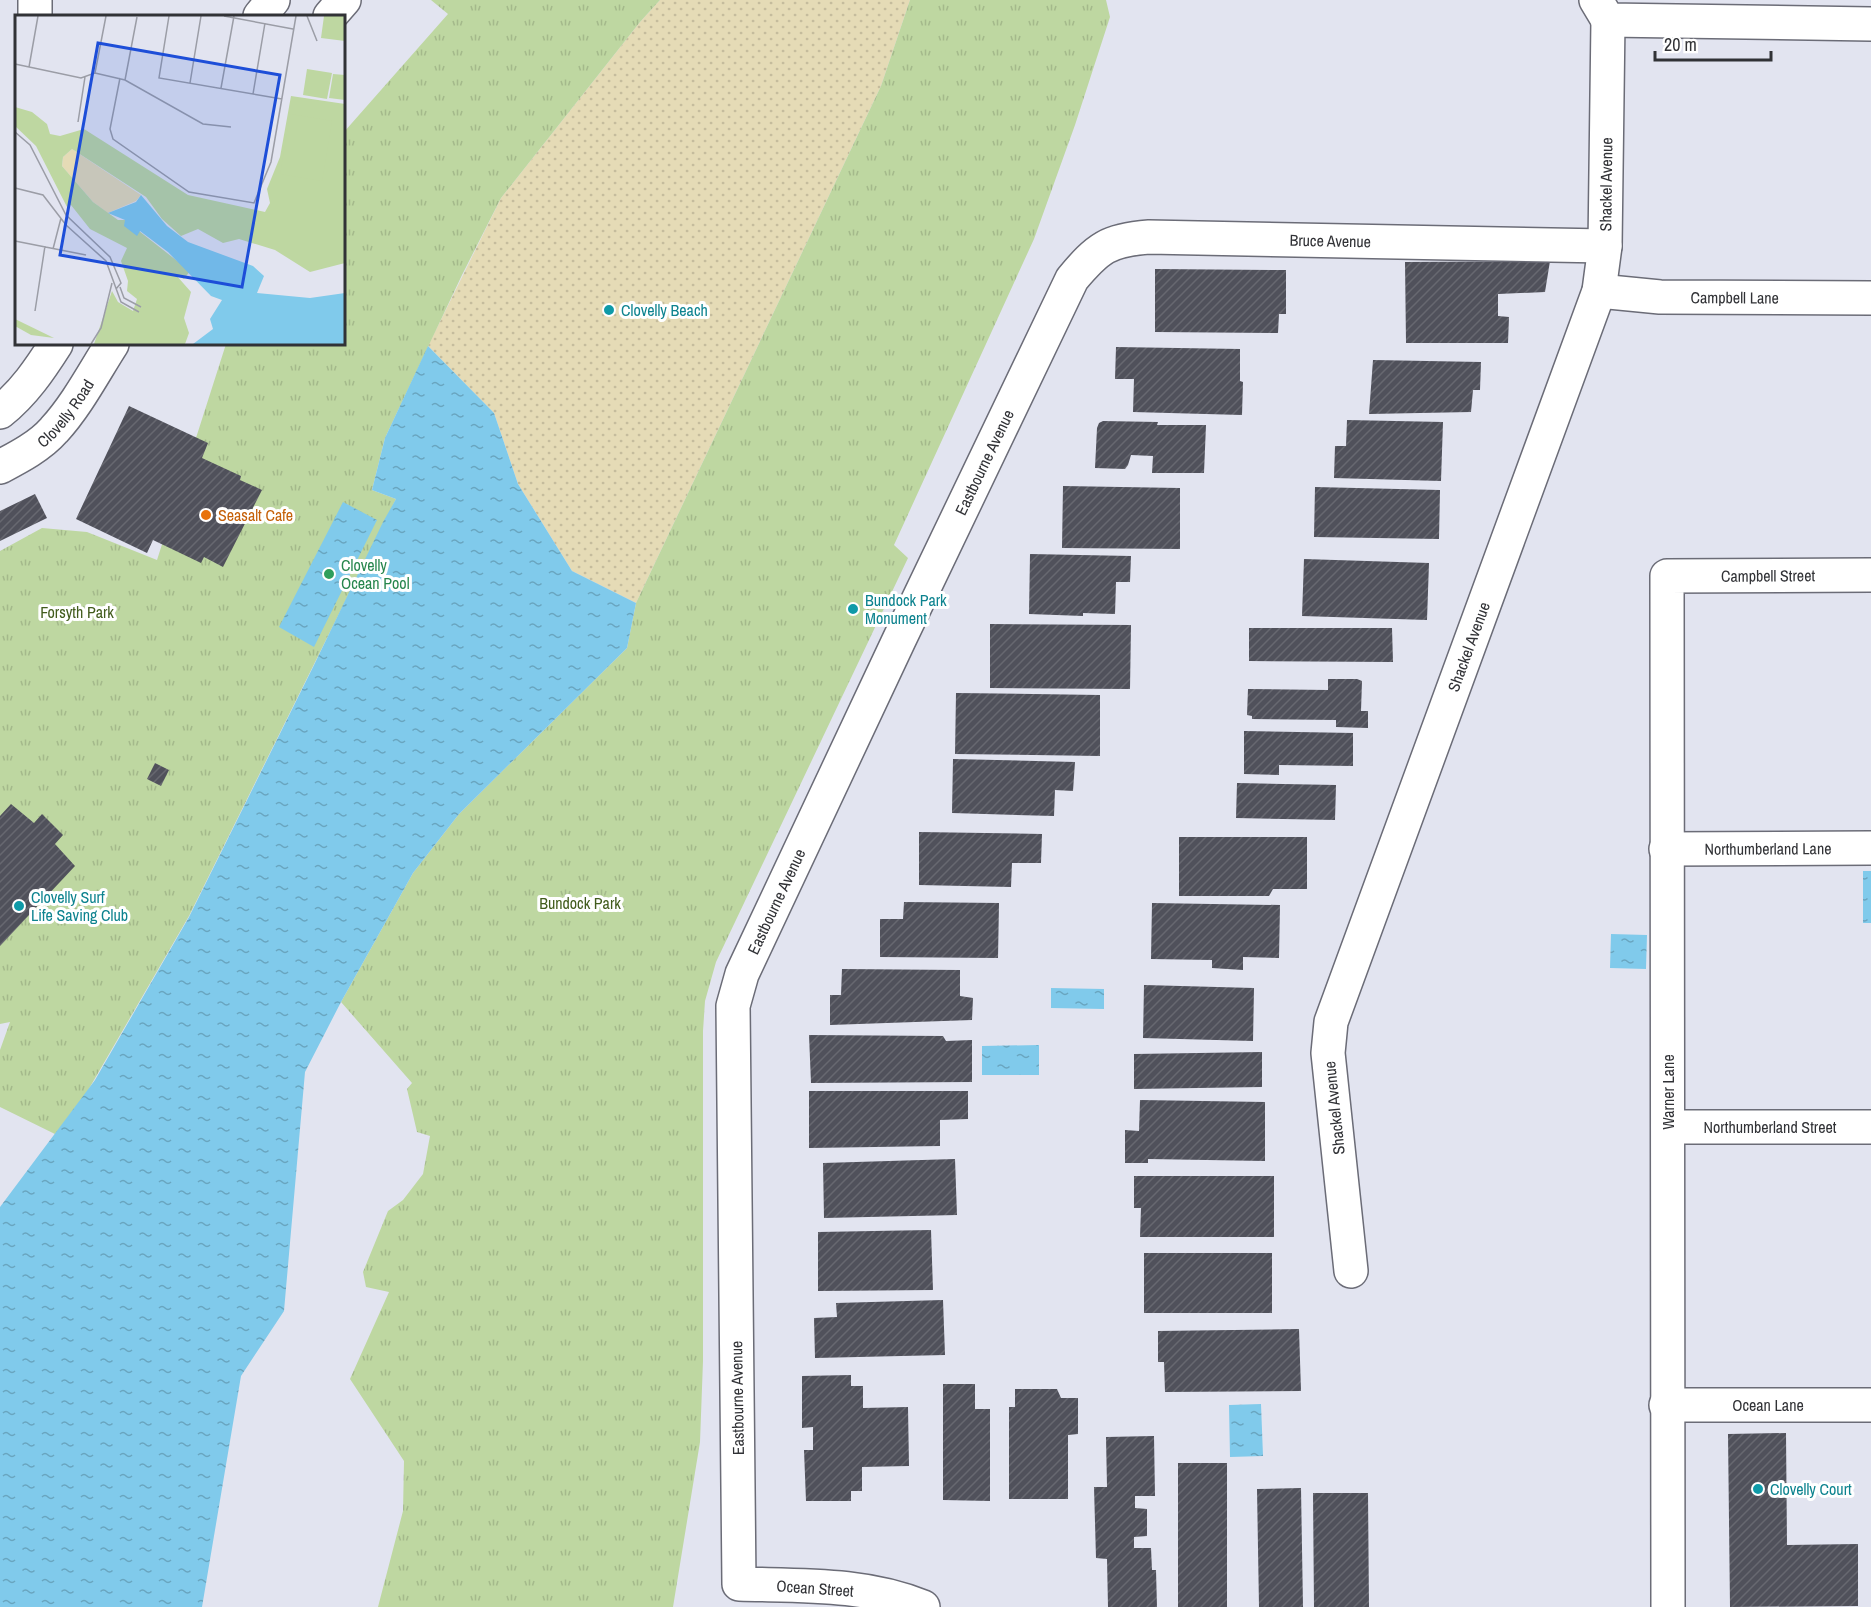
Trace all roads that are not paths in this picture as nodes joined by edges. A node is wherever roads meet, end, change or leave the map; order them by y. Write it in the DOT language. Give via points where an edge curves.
graph roads {
  1 [pos="273,0"];
  2 [pos="344,0"];
  3 [pos="1602,10"];
  4 [pos="261,15"];
  5 [pos="331,15"];
  6 [pos="1871,24"];
  7 [pos="1605,246"];
  8 [pos="1072,279"];
  9 [pos="1599,291"];
  10 [pos="1871,298"];
  11 [pos="55,345"];
  12 [pos="111,345"];
  13 [pos="0,412"];
  14 [pos="0,467"];
  15 [pos="1871,575"];
  16 [pos="1667,576"];
  17 [pos="1871,848"];
  18 [pos="1666,849"];
  19 [pos="1668,1127"];
  20 [pos="1871,1127"];
  21 [pos="1351,1271"];
  22 [pos="1666,1405"];
  23 [pos="1871,1405"];
  24 [pos="739,1584"];
  25 [pos="923,1607"];
  26 [pos="1668,1607"];
  1 -- 4 [label="street"];
  2 -- 5 [label="street"];
  3 -- 6 [label="street"];
  3 -- 7 [label="street, Shackel Avenue"];
  7 -- 8 [label="street, Bruce Avenue" via="1149,237 1105,246"];
  7 -- 9 [label="street, Shackel Avenue"];
  8 -- 24 [label="street, Eastbourne Avenue" via="742,974 733,1006"];
  9 -- 10 [label="street, Campbell Lane" via="1660,297"];
  9 -- 21 [label="street, Shackel Avenue" via="1331,1022 1328,1053"];
  11 -- 13 [label="street" via="17,398"];
  12 -- 14 [label="street, Clovelly Road" via="54,431"];
  15 -- 16 [label="street, Campbell Street"];
  16 -- 18 [label="street, Warner Lane"];
  17 -- 18 [label="street, Northumberland Lane"];
  18 -- 19 [label="street, Warner Lane"];
  19 -- 20 [label="street, Northumberland Street"];
  19 -- 22 [label="street, Warner Lane"];
  22 -- 23 [label="street, Ocean Lane"];
  22 -- 26 [label="street, Warner Lane"];
  24 -- 25 [label="street, Ocean Street" via="842,1588 880,1593"];
}
